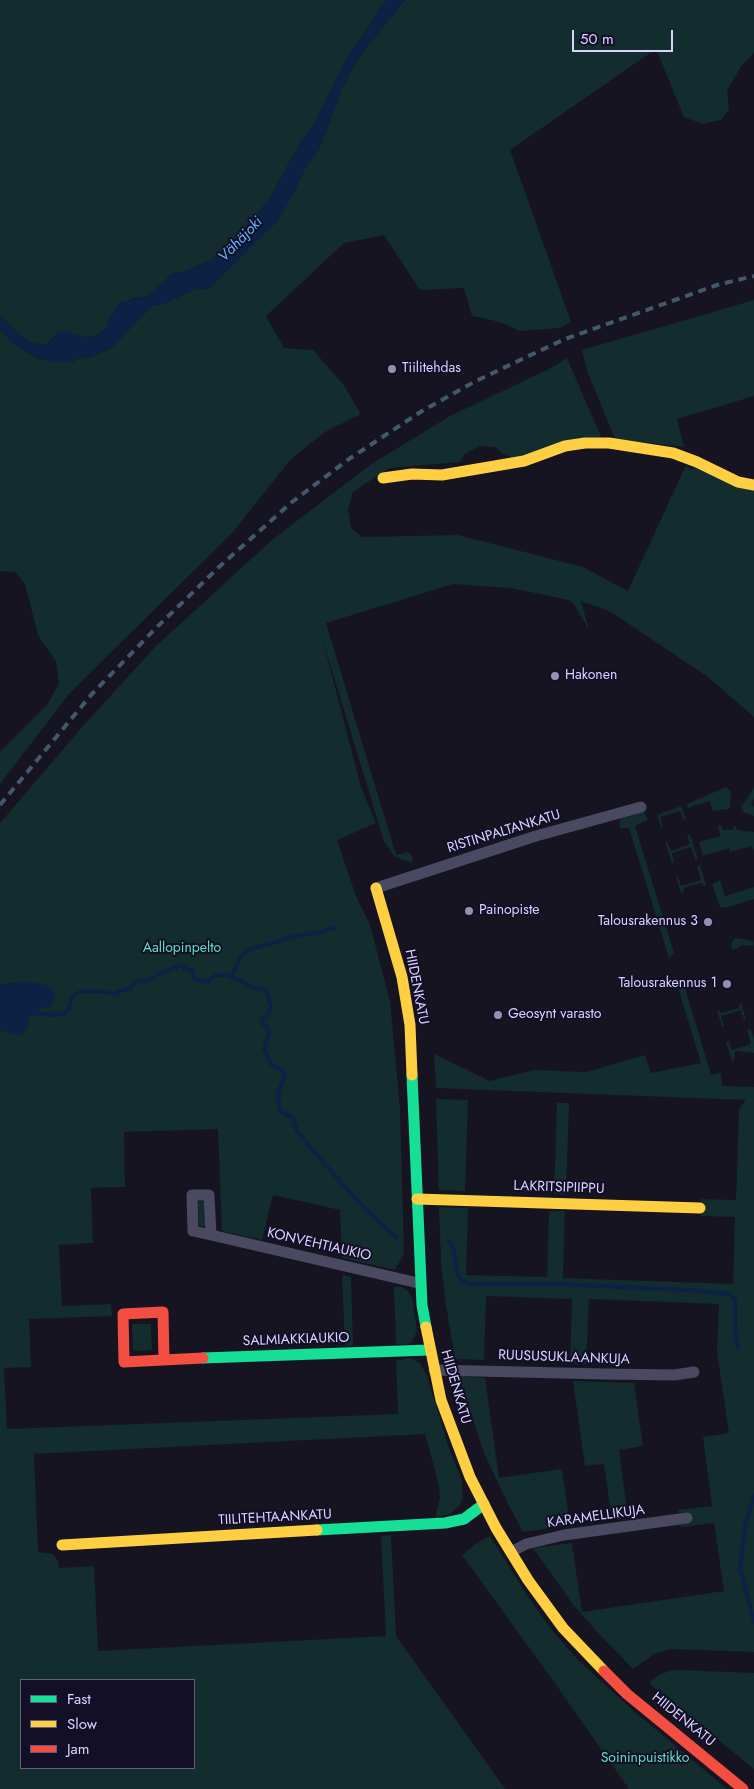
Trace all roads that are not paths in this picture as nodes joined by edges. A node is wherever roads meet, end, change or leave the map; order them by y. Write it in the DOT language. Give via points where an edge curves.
graph roads {
  1 [pos="382,478"];
  2 [pos="754,485"];
  3 [pos="641,807"];
  4 [pos="376,888"];
  5 [pos="417,1199"];
  6 [pos="700,1208"];
  7 [pos="211,1235"];
  8 [pos="420,1283"];
  9 [pos="429,1350"];
  10 [pos="164,1360"];
  11 [pos="434,1370"];
  12 [pos="694,1372"];
  13 [pos="484,1504"];
  14 [pos="687,1518"];
  15 [pos="62,1545"];
  16 [pos="511,1552"];
  17 [pos="743,1789"];
  1 -- 2 [label="street" via="442,475 524,461 565,446 609,443 673,452 738,482"];
  3 -- 4 [label="street, RISTINPALTANKATU" via="536,836"];
  4 -- 5 [label="street, HIIDENKATU" via="402,977 410,1025"];
  5 -- 6 [label="street, LAKRITSIPIIPPU"];
  5 -- 8 [label="street, HIIDENKATU"];
  7 -- 8 [label="street, KONVEHTIAUKIO"];
  8 -- 9 [label="street, HIIDENKATU"];
  9 -- 10 [label="street, SALMIAKKIAUKIO"];
  9 -- 11 [label="street, HIIDENKATU"];
  10 -- 10 [label="street, SALMIAKKIAUKIO" via="124,1362 122,1314 162,1312"];
  11 -- 12 [label="street, RUUSUSUKLAANKUJA" via="606,1374"];
  11 -- 13 [label="street, HIIDENKATU" via="455,1440"];
  13 -- 15 [label="street, TIILITEHTAANKATU" via="464,1518 444,1523"];
  13 -- 16 [label="street, HIIDENKATU"];
  14 -- 16 [label="street, KARAMELLIKUJA" via="564,1535 526,1544"];
  16 -- 17 [label="street, HIIDENKATU" via="544,1603 582,1649 627,1694"];
}
